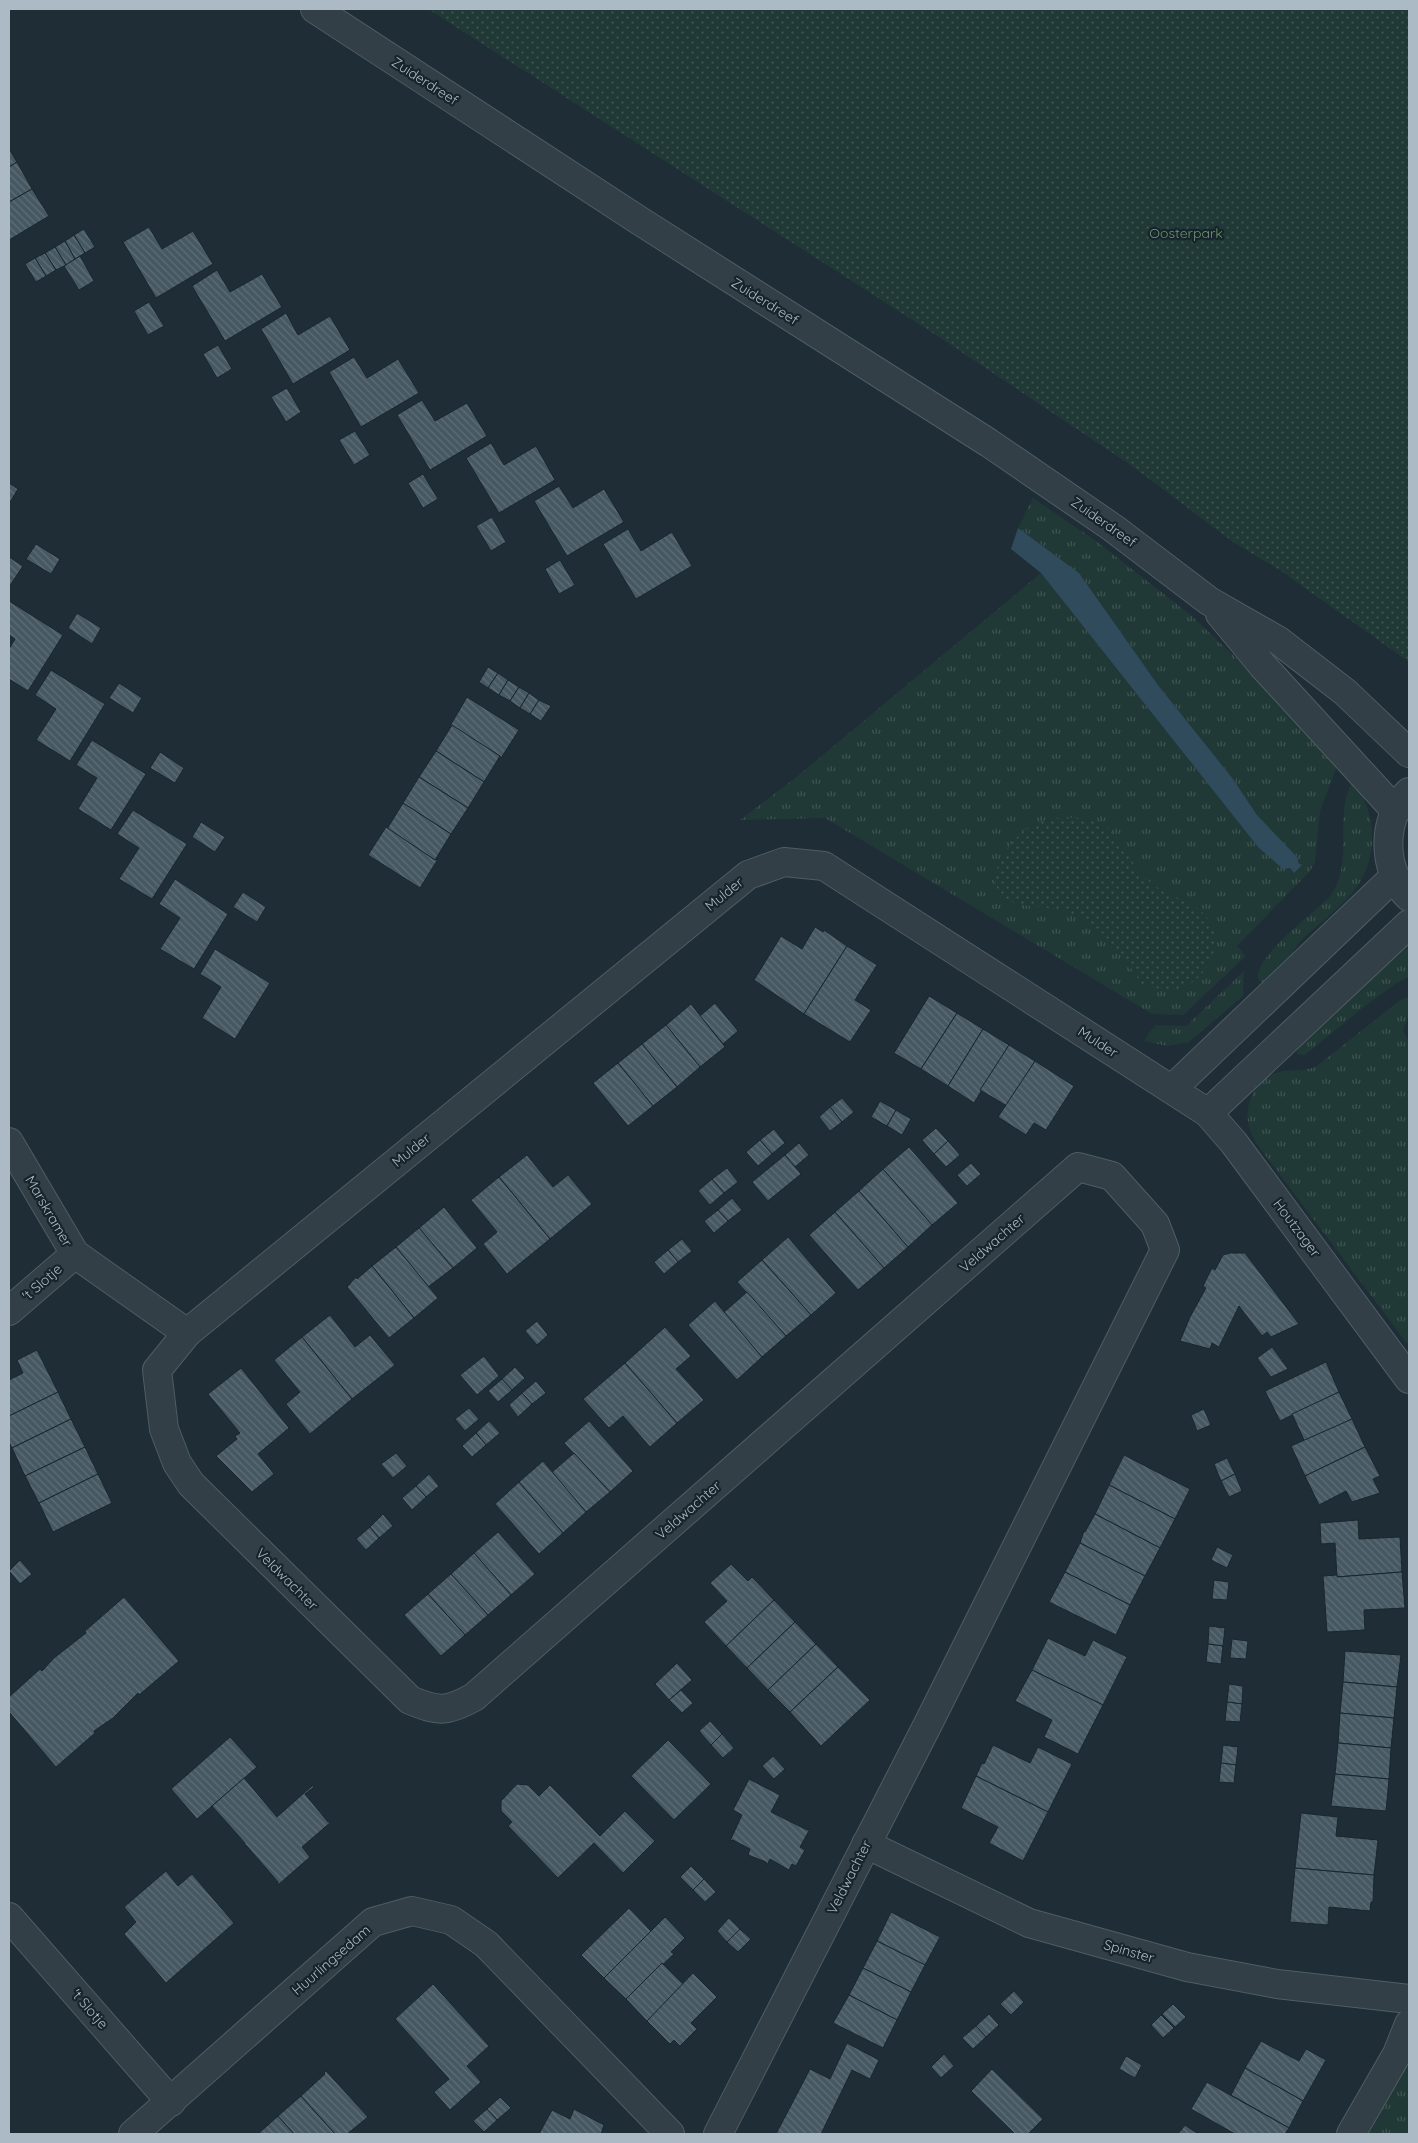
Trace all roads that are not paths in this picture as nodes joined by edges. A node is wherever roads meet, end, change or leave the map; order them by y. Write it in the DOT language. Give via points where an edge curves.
graph roads {
  1 [pos="315,9"];
  2 [pos="1209,601"];
  3 [pos="1409,753"];
  4 [pos="1403,802"];
  5 [pos="1402,886"];
  6 [pos="1409,924"];
  7 [pos="1172,1090"];
  8 [pos="1208,1113"];
  9 [pos="9,1142"];
  10 [pos="75,1254"];
  11 [pos="9,1311"];
  12 [pos="187,1333"];
  13 [pos="1409,1379"];
  14 [pos="866,1844"];
  15 [pos="9,1917"];
  16 [pos="1409,1999"];
  17 [pos="1409,2024"];
  18 [pos="171,2102"];
  19 [pos="134,2134"];
  20 [pos="670,2134"];
  21 [pos="718,2134"];
  22 [pos="1351,2134"];
  1 -- 2 [label="street, Zuiderdreef" via="989,444 1113,528"];
  2 -- 3 [label="street, Zuiderdreef" via="1279,641 1346,692"];
  2 -- 4 [label="street, Zuiderdreef" via="1263,666"];
  4 -- 5 [label="street" via="1389,832 1389,854"];
  5 -- 7 [label="street"];
  6 -- 8 [label="street"];
  7 -- 8 [label="street, Houtzager"];
  7 -- 12 [label="street, Mulder" via="824,866 784,862 748,875"];
  8 -- 13 [label="street, Houtzager" via="1234,1143"];
  9 -- 10 [label="street, Marskramer"];
  10 -- 11 [label="street, 't Slotje"];
  10 -- 12 [label="street"];
  12 -- 14 [label="street, Veldwachter" via="157,1370 164,1429 177,1463 190,1484 410,1700 429,1708 453,1708 474,1697 1078,1167 1112,1176 1155,1224 1165,1250"];
  14 -- 16 [label="street, Spinster" via="1029,1923 1187,1967 1276,1984"];
  14 -- 21 [label="street, Veldwachter"];
  15 -- 18 [label="street, 't Slotje"];
  17 -- 22 [label="street" via="1397,2054"];
  18 -- 19 [label="street, Huurlingsedam"];
  18 -- 20 [label="street, Huurlingsedam" via="373,1922 412,1911 451,1920 486,1944"];
}
